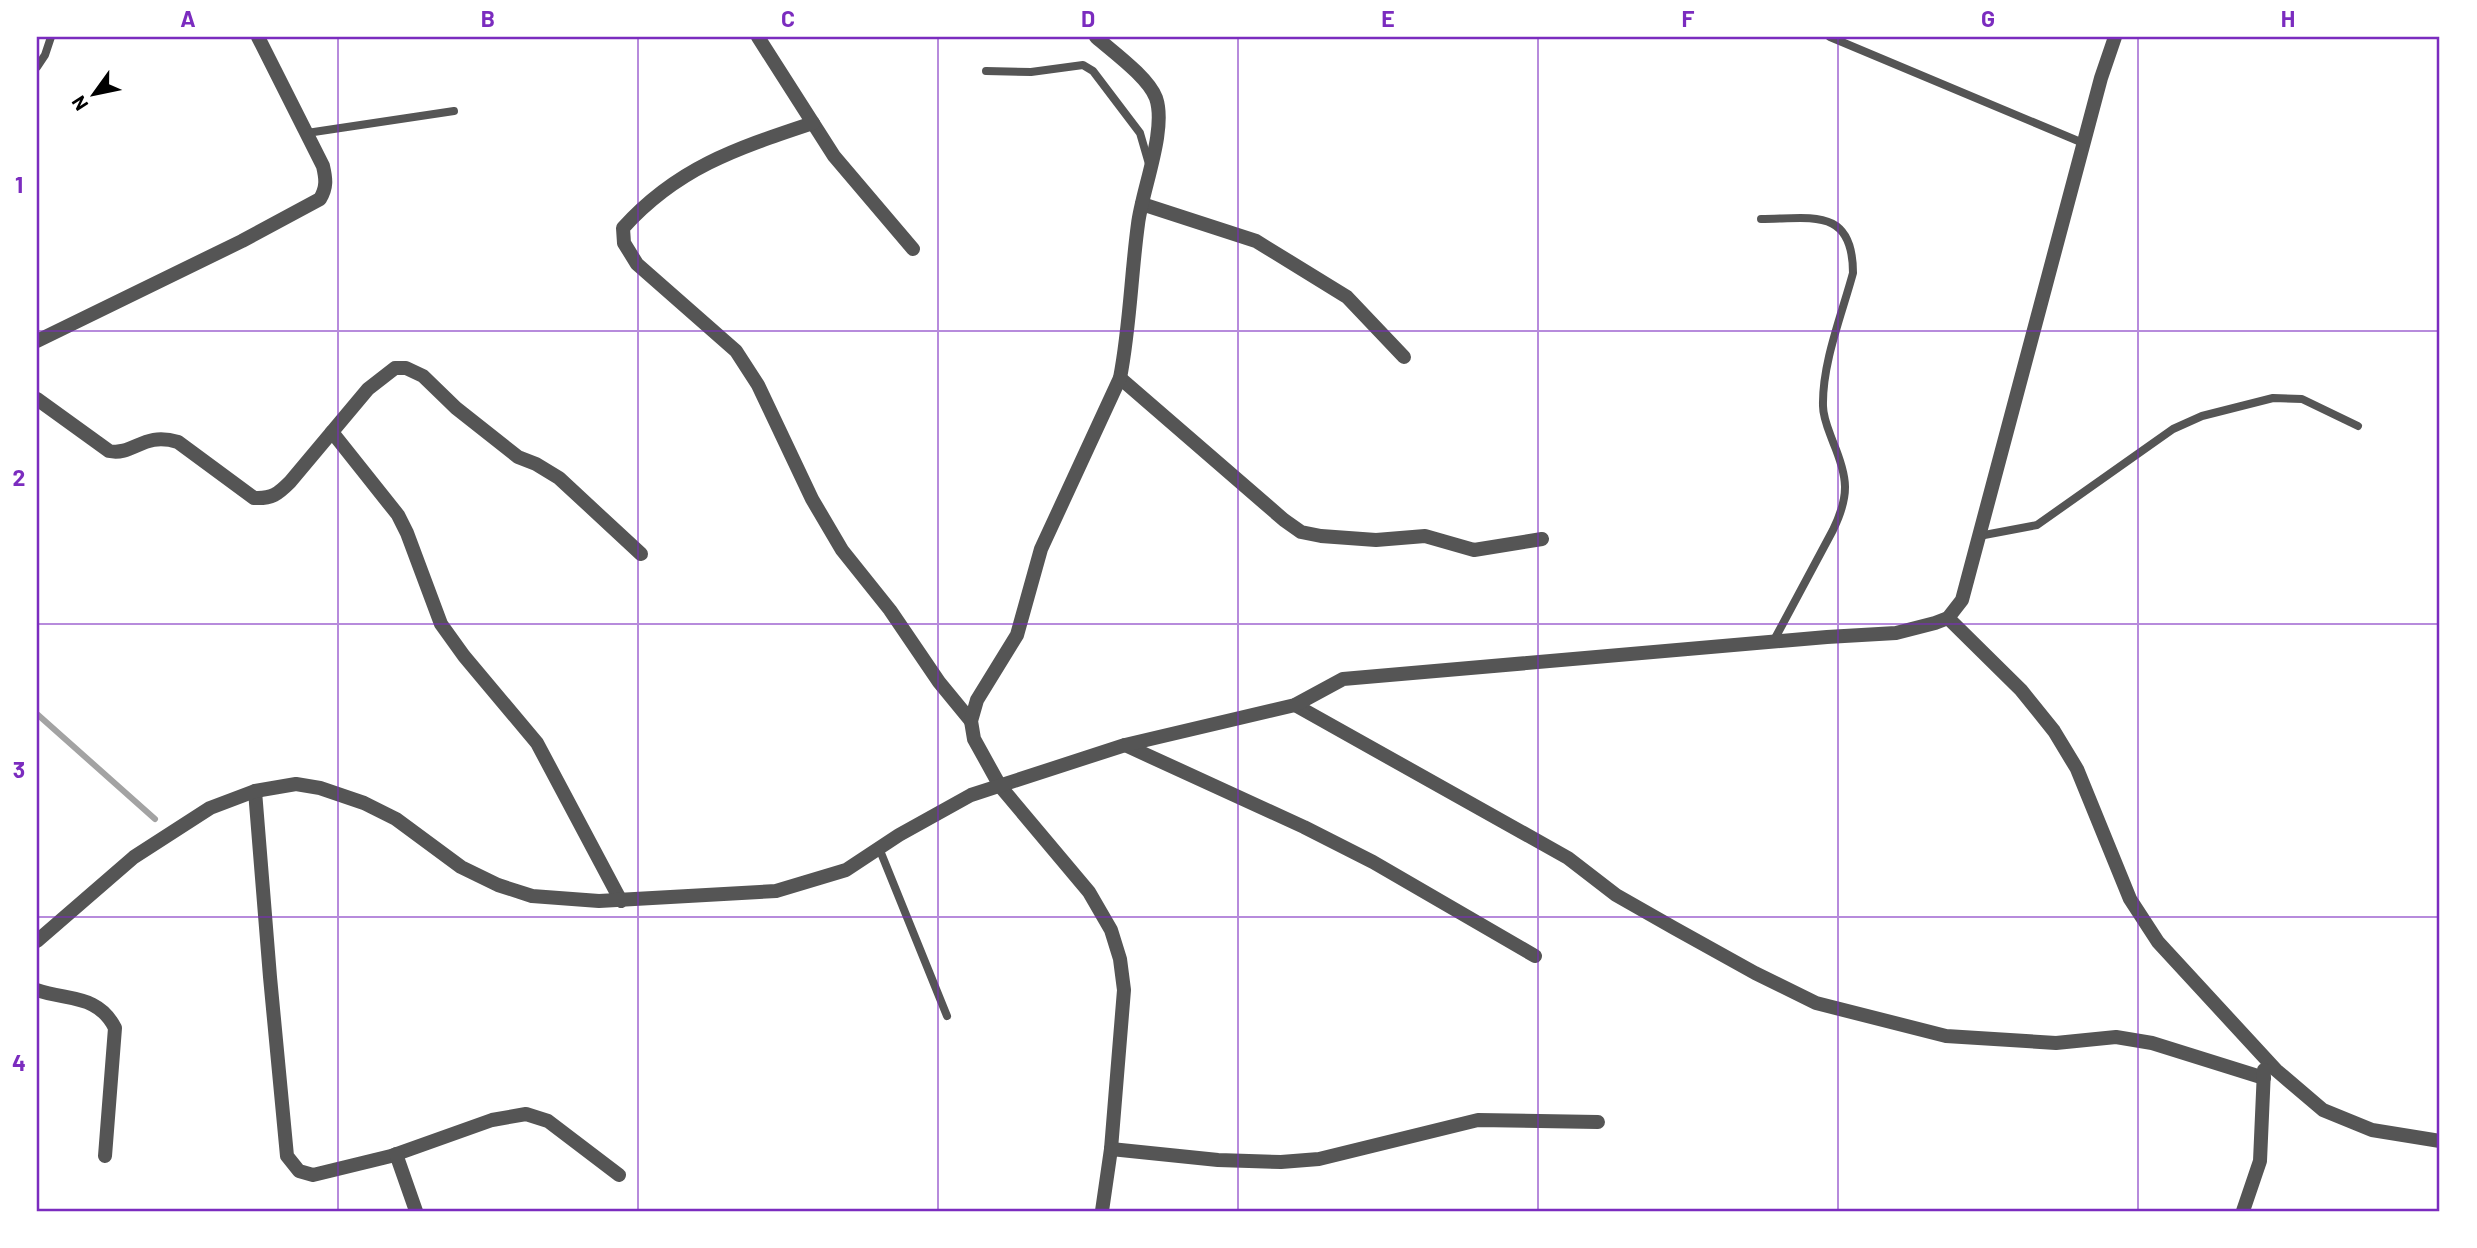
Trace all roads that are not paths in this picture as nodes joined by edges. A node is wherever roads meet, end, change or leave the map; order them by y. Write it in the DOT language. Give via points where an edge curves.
graph roads {
  1 [pos="51,37"];
  2 [pos="258,37"];
  3 [pos="758,37"];
  4 [pos="1096,37"];
  5 [pos="1830,37"];
  6 [pos="2115,37"];
  7 [pos="37,67"];
  8 [pos="986,71"];
  9 [pos="454,111"];
  10 [pos="813,123"];
  11 [pos="307,134"];
  12 [pos="2083,143"];
  13 [pos="1150,167"];
  14 [pos="1142,204"];
  15 [pos="1761,219"];
  16 [pos="913,249"];
  17 [pos="37,341"];
  18 [pos="1404,356"];
  19 [pos="1119,378"];
  20 [pos="37,399"];
  21 [pos="2358,426"];
  22 [pos="332,432"];
  23 [pos="1979,536"];
  24 [pos="1542,539"];
  25 [pos="641,554"];
  26 [pos="1948,618"];
  27 [pos="1773,642"];
  28 [pos="1295,705"];
  29 [pos="971,721"];
  30 [pos="1125,745"];
  31 [pos="1000,786"];
  32 [pos="256,790"];
  33 [pos="880,848"];
  34 [pos="621,901"];
  35 [pos="37,941"];
  36 [pos="1535,956"];
  37 [pos="37,990"];
  38 [pos="947,1016"];
  39 [pos="2265,1058"];
  40 [pos="2264,1078"];
  41 [pos="1598,1122"];
  42 [pos="2440,1140"];
  43 [pos="1111,1149"];
  44 [pos="396,1154"];
  45 [pos="105,1156"];
  46 [pos="619,1175"];
  47 [pos="416,1211"];
  48 [pos="1102,1211"];
  49 [pos="2243,1211"];
  1 -- 7 [label="lane"];
  2 -- 11 [label="street"];
  3 -- 10 [label="street"];
  4 -- 13 [label="street" via="1156,98 1159,123"];
  5 -- 12 [label="lane"];
  6 -- 12 [label="street"];
  8 -- 13 [label="lane" via="1031,72 1083,65 1093,71 1140,133"];
  9 -- 11 [label="lane"];
  10 -- 16 [label="street" via="854,181"];
  10 -- 29 [label="street" via="736,148 660,191 624,228 624,243 637,264 736,351 842,550"];
  11 -- 17 [label="street" via="327,179 320,199"];
  12 -- 23 [label="street"];
  13 -- 14 [label="street"];
  14 -- 18 [label="street" via="1256,241 1347,297"];
  14 -- 19 [label="street"];
  15 -- 27 [label="lane" via="1826,218 1839,228 1853,258 1825,377 1823,408 1844,467 1847,492 1842,512"];
  19 -- 24 [label="street" via="1301,532 1350,540 1425,536 1474,550"];
  19 -- 29 [label="street" via="1041,549 1017,635 977,700"];
  20 -- 22 [label="street" via="109,451 118,453 153,438 178,442 254,498 277,495"];
  21 -- 23 [label="lane" via="2302,399 2273,398 2202,416 2173,429 2037,525"];
  22 -- 25 [label="street" via="368,388 395,368 406,368 423,376 518,457 559,478"];
  22 -- 34 [label="street" via="398,515 441,624 537,743"];
  23 -- 26 [label="street" via="1962,600"];
  26 -- 27 [label="street" via="1896,633"];
  26 -- 39 [label="street" via="2021,690 2054,731 2077,769 2130,899 2158,942"];
  27 -- 28 [label="street" via="1343,679"];
  28 -- 30 [label="street"];
  28 -- 40 [label="street" via="1569,859 1616,895 1816,1003 1946,1036 2056,1043 2116,1037"];
  29 -- 31 [label="street" via="974,740"];
  30 -- 31 [label="street"];
  30 -- 36 [label="street" via="1373,862"];
  31 -- 33 [label="street" via="971,795"];
  31 -- 43 [label="street" via="1089,892 1111,930 1120,959 1124,990"];
  32 -- 34 [label="street" via="296,784 364,803 396,819 461,867 533,896"];
  32 -- 35 [label="street" via="210,808 134,857"];
  32 -- 44 [label="street" via="287,1156 299,1171 313,1175"];
  33 -- 34 [label="street" via="846,870 776,891"];
  33 -- 38 [label="lane"];
  37 -- 45 [label="street" via="92,1003 115,1028"];
  39 -- 40 [label="street"];
  39 -- 42 [label="street" via="2323,1110 2372,1130"];
  40 -- 49 [label="street" via="2260,1161"];
  41 -- 43 [label="street" via="1478,1120 1320,1159 1281,1162"];
  43 -- 48 [label="street"];
  44 -- 46 [label="street" via="492,1119 526,1114 548,1121"];
  44 -- 47 [label="street"];
}
